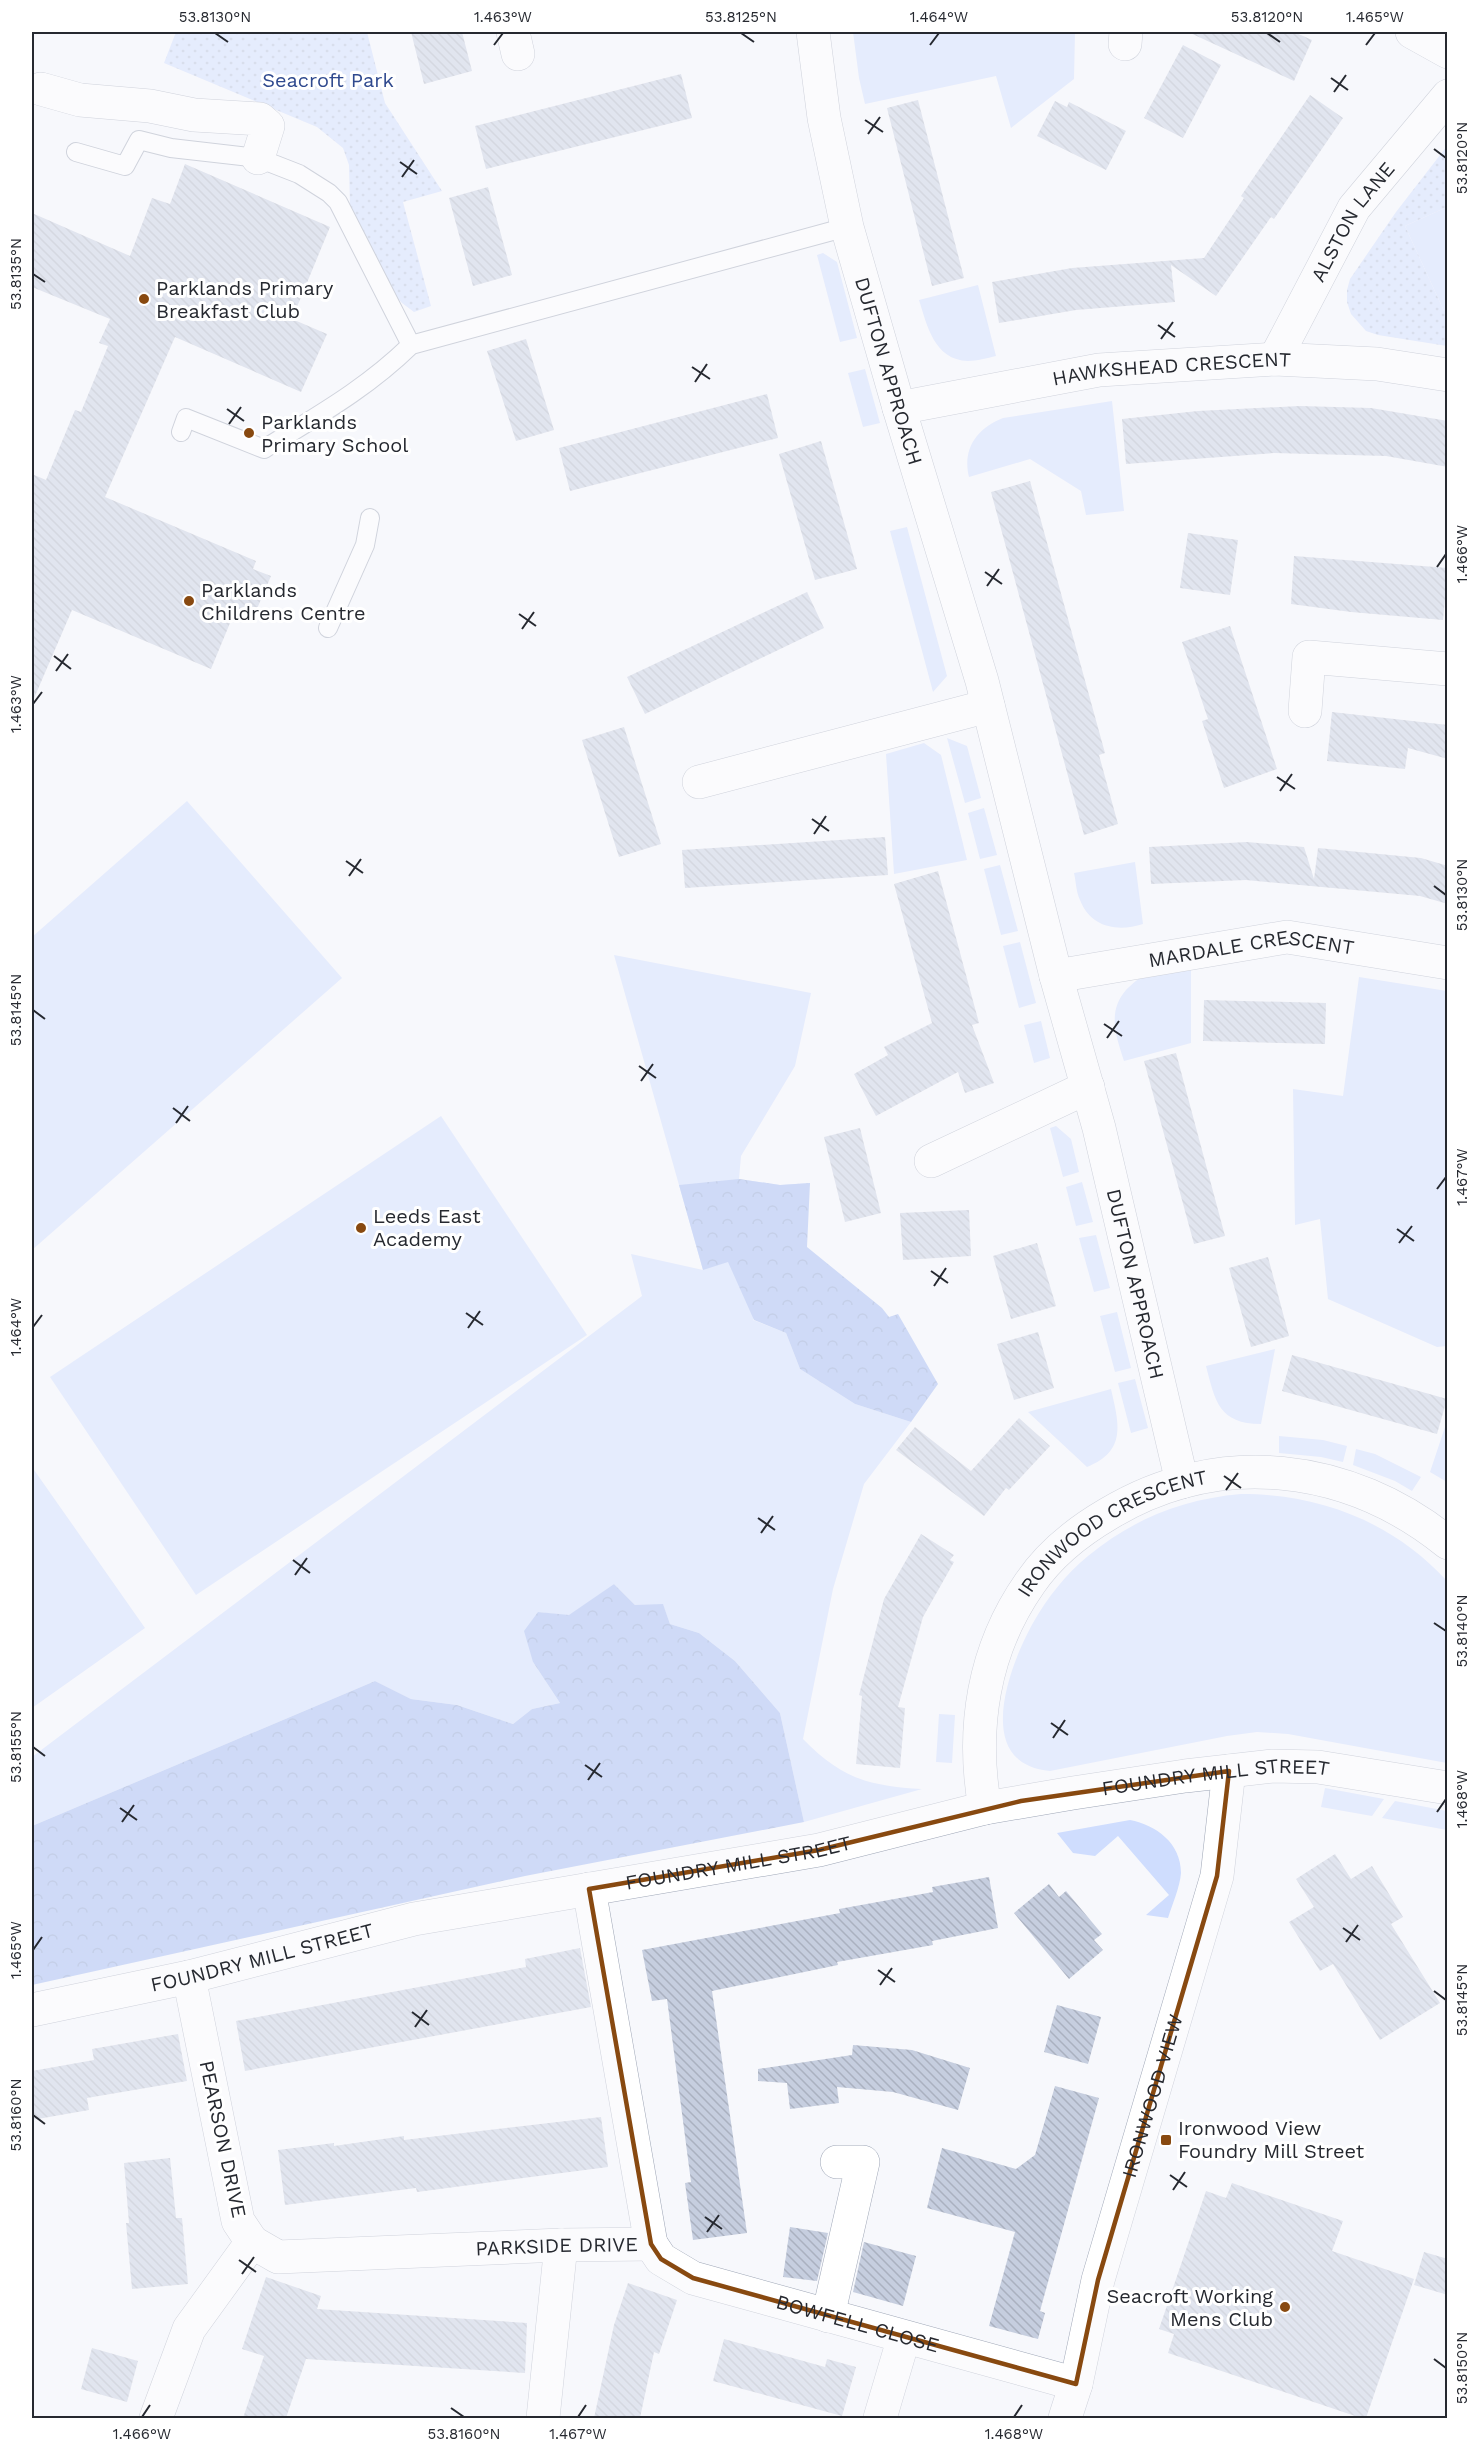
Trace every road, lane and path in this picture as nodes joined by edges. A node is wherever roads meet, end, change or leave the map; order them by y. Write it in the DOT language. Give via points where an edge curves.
graph roads {
  1 [pos="813,32"];
  2 [pos="1412,32"];
  3 [pos="1448,52"];
  4 [pos="41,89"];
  5 [pos="1448,96"];
  6 [pos="76,152"];
  7 [pos="258,158"];
  8 [pos="847,227"];
  9 [pos="411,345"];
  10 [pos="1275,359"];
  11 [pos="1448,375"];
  12 [pos="899,408"];
  13 [pos="181,432"];
  14 [pos="370,518"];
  15 [pos="328,628"];
  16 [pos="1448,669"];
  17 [pos="988,706"];
  18 [pos="1305,711"];
  19 [pos="699,782"];
  20 [pos="1448,963"];
  21 [pos="1056,976"];
  22 [pos="1088,1087"];
  23 [pos="931,1161"];
  24 [pos="1182,1482"];
  25 [pos="1448,1543"];
  26 [pos="1229,1772"];
  27 [pos="1448,1788"];
  28 [pos="985,1809"];
  29 [pos="589,1889"];
  30 [pos="189,1977"];
  31 [pos="32,2010"];
  32 [pos="837,2162"];
  33 [pos="252,2242"];
  34 [pos="651,2244"];
  35 [pos="561,2245"];
  36 [pos="828,2316"];
  37 [pos="904,2337"];
  38 [pos="1076,2384"];
  39 [pos="156,2418"];
  40 [pos="543,2418"];
  41 [pos="880,2418"];
  42 [pos="1065,2418"];
  1 -- 8 [label="street, DUFTON APPROACH" via="824,118"];
  2 -- 3 [label="street"];
  4 -- 7 [label="street" via="80,100 260,119 268,126"];
  5 -- 10 [label="street, ALSTON LANE" via="1354,208"];
  6 -- 7 [label="lane" via="125,166 139,140 171,148"];
  7 -- 9 [label="lane" via="299,174 338,202"];
  8 -- 9 [label="lane"];
  8 -- 12 [label="street, DUFTON APPROACH"];
  9 -- 13 [label="lane" via="384,371 336,405 264,449 186,418"];
  10 -- 11 [label="street, HAWKSHEAD CRESCENT" via="1377,364"];
  10 -- 12 [label="street, HAWKSHEAD CRESCENT" via="1099,370"];
  12 -- 17 [label="street, DUFTON APPROACH"];
  14 -- 15 [label="lane" via="365,545"];
  16 -- 18 [label="street" via="1309,657"];
  17 -- 19 [label="street"];
  17 -- 21 [label="street, DUFTON APPROACH"];
  20 -- 21 [label="street, MARDALE CRESCENT" via="1287,937"];
  21 -- 22 [label="street, DUFTON APPROACH"];
  22 -- 23 [label="street"];
  22 -- 24 [label="street, DUFTON APPROACH"];
  24 -- 25 [label="street, IRONWOOD CRESCENT" via="1260,1472 1318,1478 1400,1509"];
  24 -- 28 [label="street, IRONWOOD CRESCENT" via="1146,1494 1095,1521 1050,1559 1015,1606 984,1689 978,1749"];
  26 -- 27 [label="street, FOUNDRY MILL STREET" via="1273,1766 1318,1767"];
  26 -- 28 [label="street, FOUNDRY MILL STREET"];
  26 -- 38 [label="street, IRONWOOD VIEW" via="1217,1876 1098,2280"];
  28 -- 29 [label="street, FOUNDRY MILL STREET" via="819,1850"];
  29 -- 30 [label="street, FOUNDRY MILL STREET" via="414,1919"];
  29 -- 34 [label="street, PARKSIDE DRIVE"];
  30 -- 31 [label="street, FOUNDRY MILL STREET"];
  30 -- 33 [label="street, PEARSON DRIVE" via="238,2221"];
  32 -- 36 [label="street" via="863,2162"];
  33 -- 35 [label="street, PARKSIDE DRIVE" via="279,2257"];
  33 -- 39 [label="street, PEARSON DRIVE" via="189,2329"];
  34 -- 35 [label="street, PARKSIDE DRIVE"];
  34 -- 36 [label="street, BOWFELL CLOSE" via="661,2259 693,2278"];
  35 -- 40 [label="street"];
  36 -- 37 [label="street, BOWFELL CLOSE"];
  37 -- 38 [label="street, BOWFELL CLOSE"];
  37 -- 41 [label="street"];
  38 -- 42 [label="street, IRONWOOD VIEW"];
}
